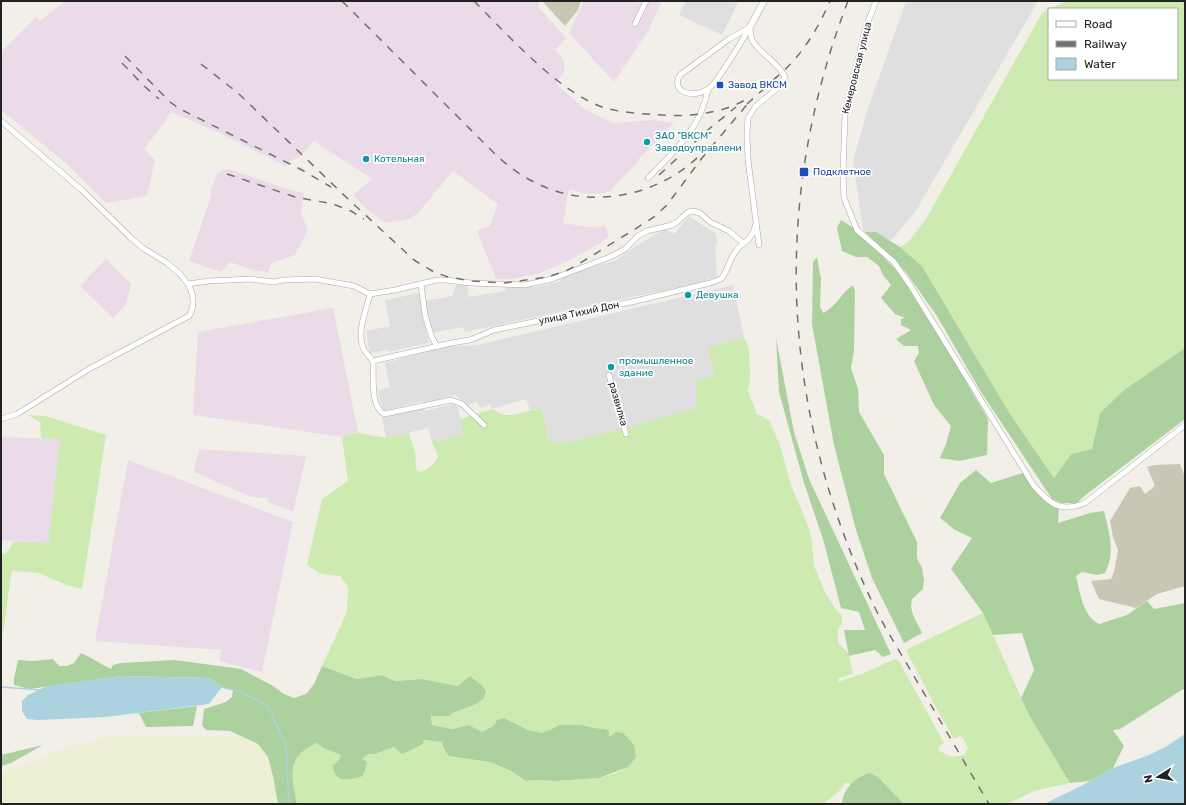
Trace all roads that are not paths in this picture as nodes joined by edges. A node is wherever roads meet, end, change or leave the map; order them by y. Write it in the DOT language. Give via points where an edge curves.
graph roads {
  1 [pos="646,1"];
  2 [pos="764,1"];
  3 [pos="876,1"];
  4 [pos="635,24"];
  5 [pos="750,27"];
  6 [pos="708,90"];
  7 [pos="1,120"];
  8 [pos="648,178"];
  9 [pos="756,224"];
  10 [pos="743,243"];
  11 [pos="759,245"];
  12 [pos="188,284"];
  13 [pos="421,284"];
  14 [pos="370,294"];
  15 [pos="437,346"];
  16 [pos="373,361"];
  17 [pos="609,375"];
  18 [pos="1,419"];
  19 [pos="484,425"];
  20 [pos="1185,425"];
  21 [pos="626,434"];
  1 -- 4 [label="street"];
  2 -- 5 [label="street"];
  3 -- 20 [label="street, Кемеровская улица" via="865,30 845,114 844,198 857,230 894,262 910,285 1034,486 1046,499 1059,507 1084,503"];
  5 -- 6 [label="street" via="736,52"];
  5 -- 6 [label="street" via="729,39 680,75 677,80 677,86 681,91 700,94"];
  5 -- 9 [label="street" via="752,40 784,77 780,86 755,107 748,118 748,160"];
  6 -- 8 [label="street" via="702,113 695,125 684,141"];
  7 -- 12 [label="street" via="83,191 130,237 180,274"];
  9 -- 10 [label="street, улица Тихий Дон" via="753,233"];
  9 -- 11 [label="street"];
  10 -- 13 [label="street" via="729,231 693,211 672,225 647,231 625,249 610,257 552,279 525,284 437,280"];
  10 -- 15 [label="street, улица Тихий Дон" via="732,257 721,279 710,283 494,330 470,340"];
  12 -- 14 [label="street" via="251,279 272,282 314,279 354,286"];
  12 -- 18 [label="street" via="194,299 189,316 89,369 17,414"];
  13 -- 14 [label="street"];
  13 -- 15 [label="street" via="425,315"];
  14 -- 16 [label="street" via="361,329 366,352"];
  15 -- 16 [label="street, улица Тихий Дон"];
  16 -- 19 [label="street" via="376,406 380,412 384,414 451,400 462,404"];
  17 -- 21 [label="street, развилка"];
}
